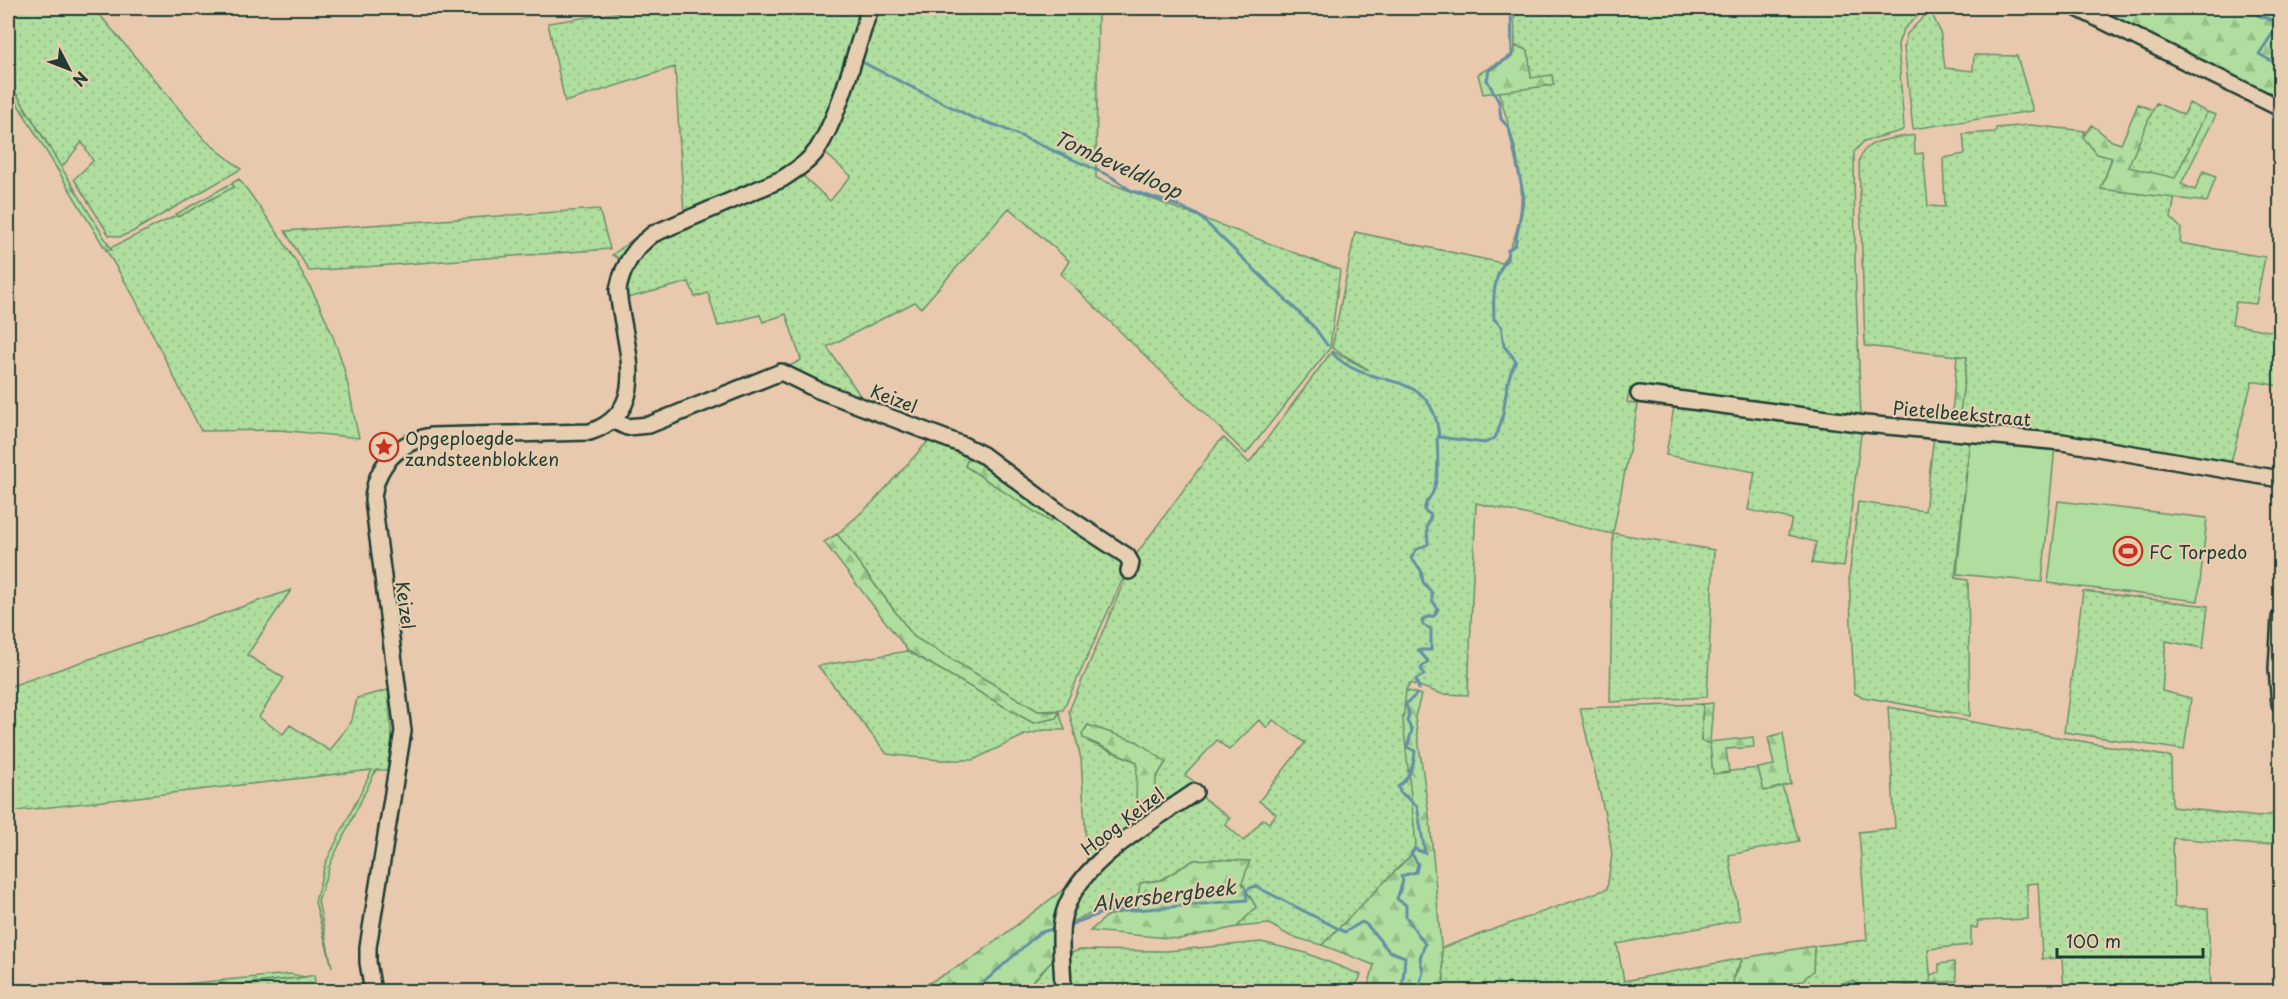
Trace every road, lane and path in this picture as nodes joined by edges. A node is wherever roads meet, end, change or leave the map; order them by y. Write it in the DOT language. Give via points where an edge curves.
graph roads {
  1 [pos="870,8"];
  2 [pos="2076,8"];
  3 [pos="2280,108"];
  4 [pos="1639,393"];
  5 [pos="612,420"];
  6 [pos="2280,478"];
  7 [pos="1129,571"];
  8 [pos="2280,618"];
  9 [pos="2280,704"];
  10 [pos="1195,792"];
  11 [pos="373,992"];
  12 [pos="1063,992"];
  1 -- 5 [label="street" via="831,123 816,152 782,179 653,234 629,260 618,290 631,384 627,402"];
  2 -- 3 [label="street"];
  4 -- 6 [label="street, Pietelbeekstraat" via="1865,424 2062,441"];
  5 -- 7 [label="street, Keizel" via="627,427 649,425 781,372 983,455 1128,556"];
  5 -- 11 [label="street, Keizel" via="590,432 432,436 411,440 395,453 374,485 403,731 368,947"];
  8 -- 9 [label="street"];
  10 -- 12 [label="street, Hoog Keizel" via="1086,873 1062,922"];
}
